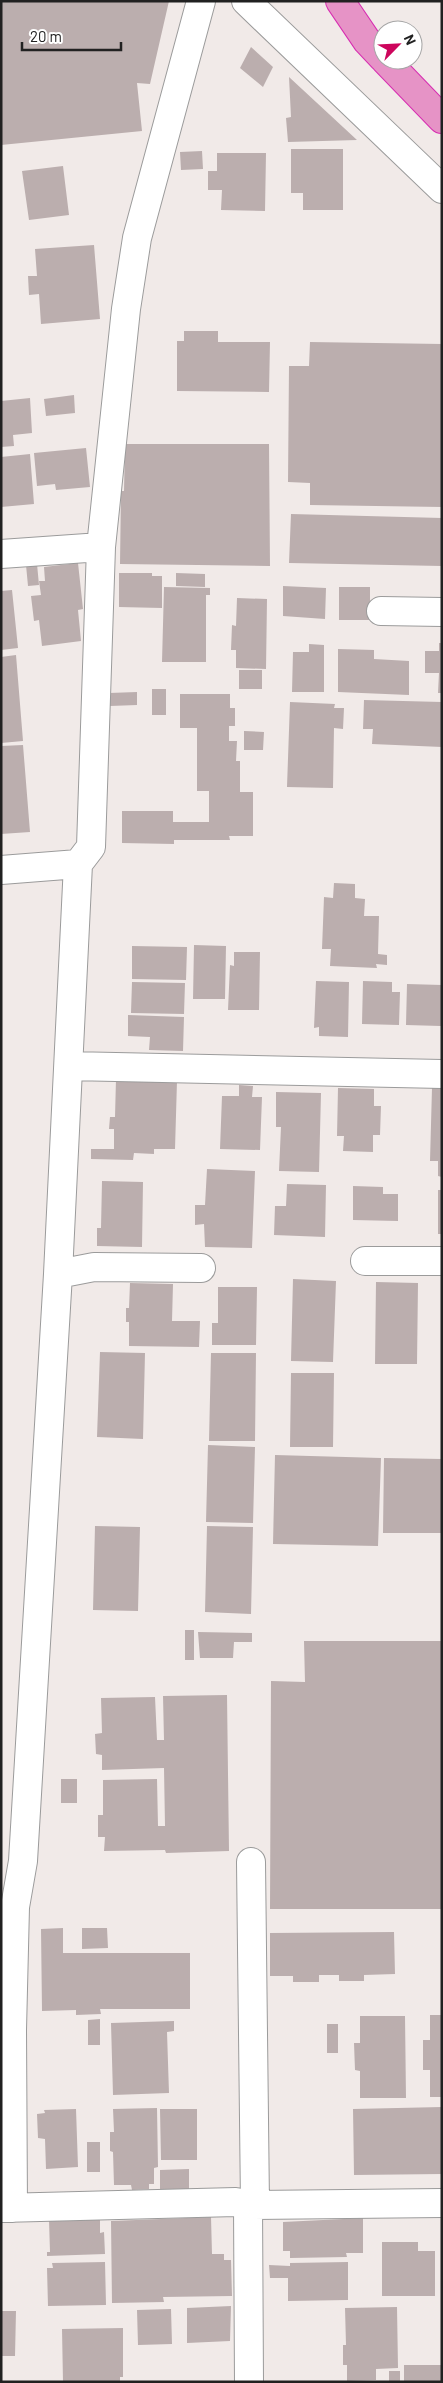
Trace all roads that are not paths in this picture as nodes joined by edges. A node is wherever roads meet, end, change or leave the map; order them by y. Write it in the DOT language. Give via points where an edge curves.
graph roads {
  1 [pos="201,1"];
  2 [pos="246,1"];
  3 [pos="340,1"];
  4 [pos="373,47"];
  5 [pos="395,70"];
  6 [pos="442,119"];
  7 [pos="442,189"];
  8 [pos="101,547"];
  9 [pos="1,554"];
  10 [pos="381,611"];
  11 [pos="442,612"];
  12 [pos="78,864"];
  13 [pos="1,870"];
  14 [pos="69,1066"];
  15 [pos="442,1074"];
  16 [pos="365,1261"];
  17 [pos="442,1262"];
  18 [pos="201,1268"];
  19 [pos="58,1274"];
  20 [pos="252,1862"];
  21 [pos="442,2203"];
  22 [pos="251,2205"];
  23 [pos="7,2208"];
  24 [pos="249,2382"];
  1 -- 8 [label="street" via="137,238 126,309"];
  2 -- 7 [label="street"];
  3 -- 4 [label="highway"];
  5 -- 6 [label="highway"];
  8 -- 9 [label="street"];
  8 -- 12 [label="street" via="91,847"];
  10 -- 11 [label="street"];
  12 -- 13 [label="street"];
  12 -- 14 [label="street"];
  14 -- 15 [label="street"];
  14 -- 19 [label="street"];
  16 -- 17 [label="street"];
  18 -- 19 [label="street" via="94,1267"];
  19 -- 23 [label="street" via="23,1861 15,1907"];
  20 -- 22 [label="street"];
  21 -- 22 [label="street"];
  22 -- 23 [label="street" via="236,2202"];
  22 -- 24 [label="street"];
}
